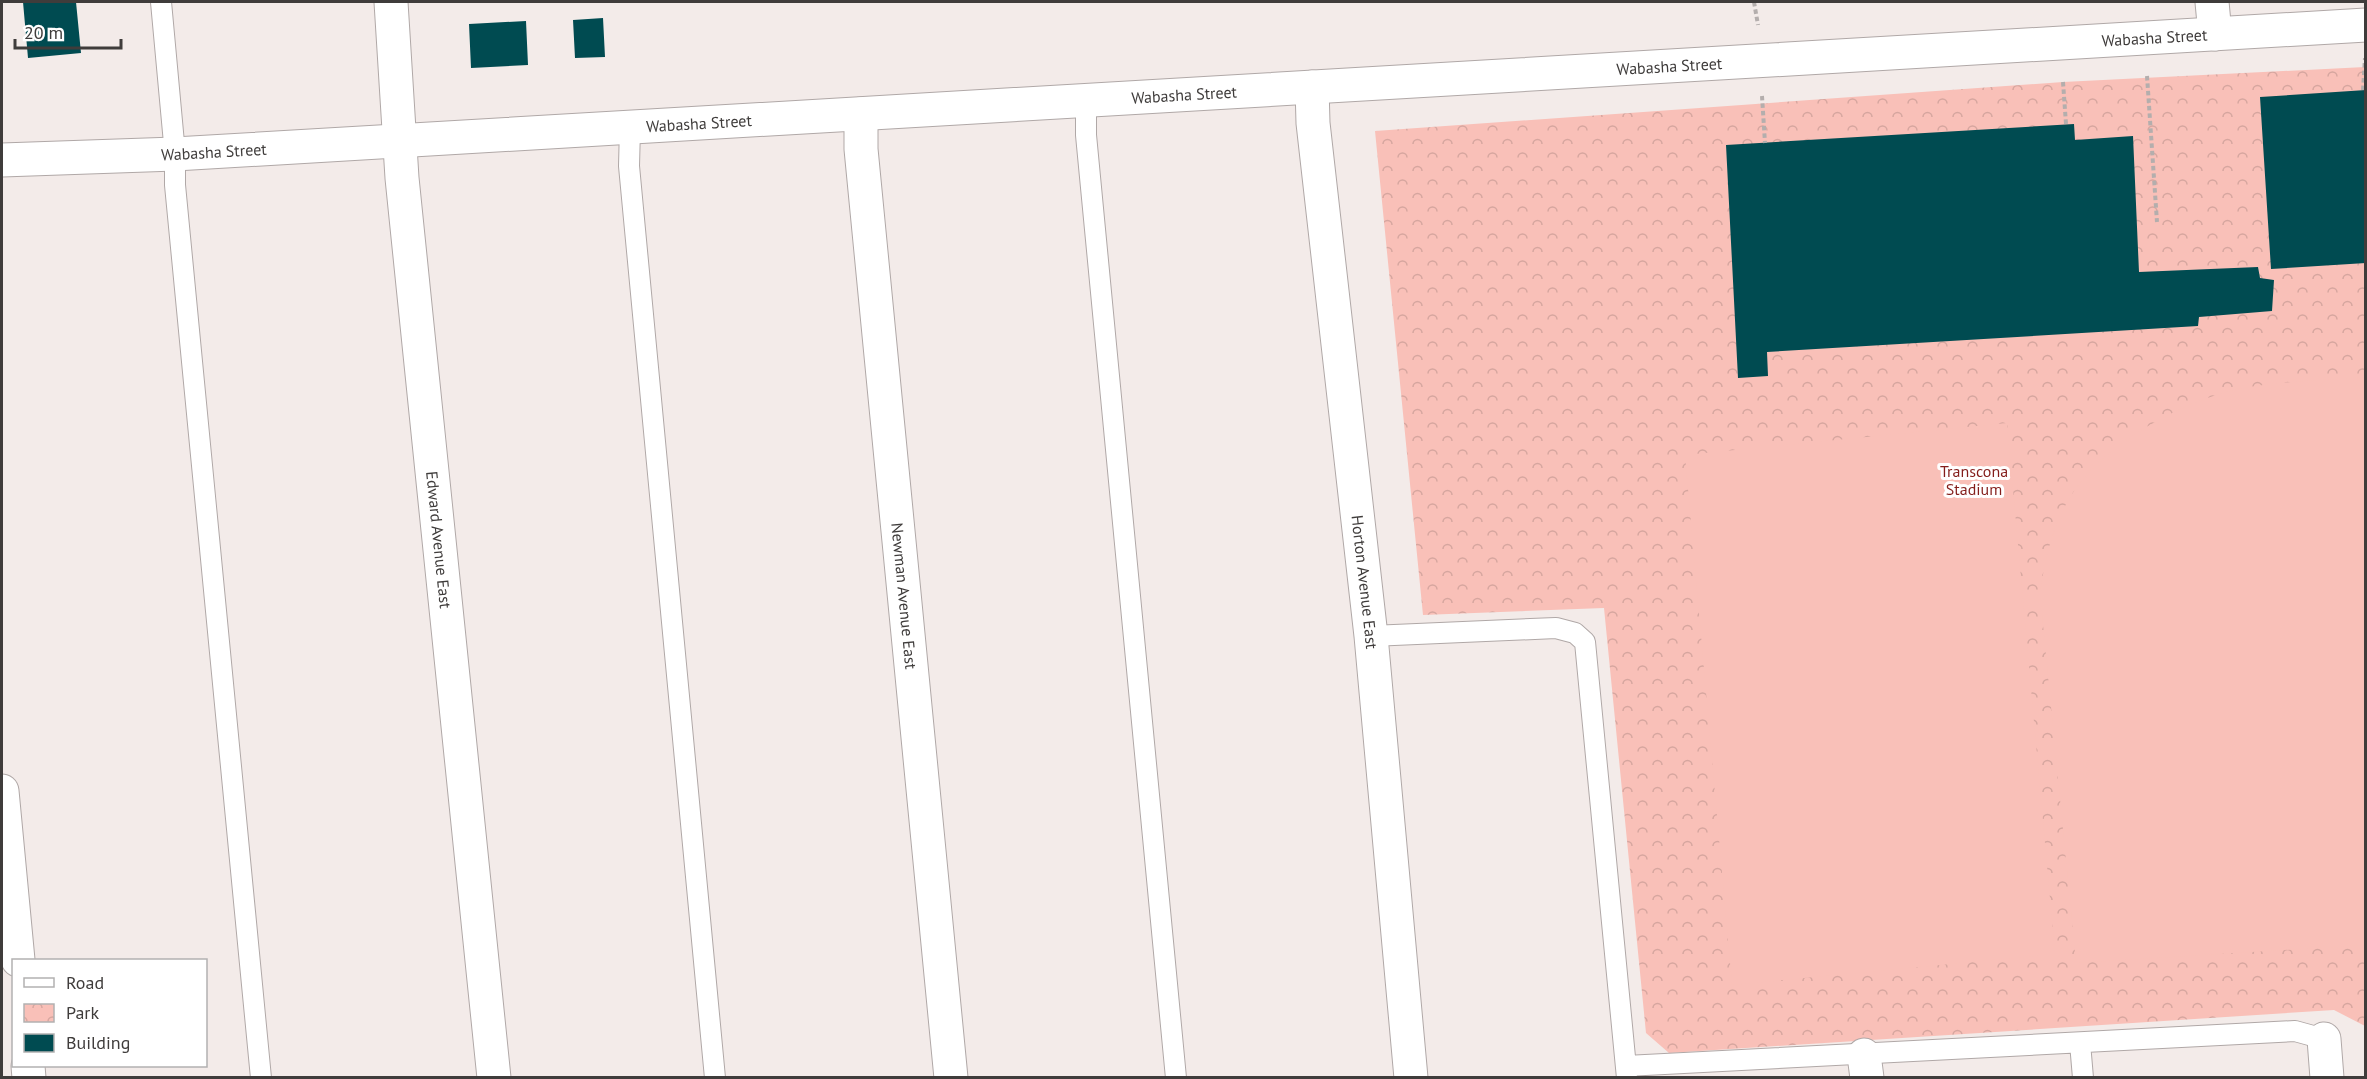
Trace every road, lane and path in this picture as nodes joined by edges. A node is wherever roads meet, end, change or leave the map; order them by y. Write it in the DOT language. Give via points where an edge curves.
graph roads {
  1 [pos="161,2"];
  2 [pos="392,2"];
  3 [pos="1754,2"];
  4 [pos="2212,2"];
  5 [pos="2366,26"];
  6 [pos="2214,34"];
  7 [pos="1760,35"];
  8 [pos="2366,54"];
  9 [pos="2147,76"];
  10 [pos="2063,82"];
  11 [pos="1762,86"];
  12 [pos="1312,87"];
  13 [pos="2364,90"];
  14 [pos="1086,100"];
  15 [pos="861,114"];
  16 [pos="2066,124"];
  17 [pos="630,128"];
  18 [pos="401,140"];
  19 [pos="1765,143"];
  20 [pos="176,154"];
  21 [pos="2,160"];
  22 [pos="2157,222"];
  23 [pos="1371,636"];
  24 [pos="2,791"];
  25 [pos="18,959"];
  26 [pos="2324,1039"];
  27 [pos="2080,1043"];
  28 [pos="1865,1066"];
  29 [pos="1627,1072"];
  30 [pos="261,1077"];
  31 [pos="494,1077"];
  32 [pos="715,1077"];
  33 [pos="951,1077"];
  34 [pos="1176,1077"];
  35 [pos="1411,1077"];
  36 [pos="2084,1077"];
  37 [pos="2327,1077"];
  1 -- 20 [label="lane"];
  2 -- 18 [label="street, Edward Avenue East"];
  3 -- 7 [label="path"];
  4 -- 6 [label="street"];
  5 -- 6 [label="street, Wabasha Street"];
  6 -- 12 [label="street, Wabasha Street"];
  8 -- 13 [label="path"];
  9 -- 22 [label="path"];
  10 -- 16 [label="path"];
  11 -- 19 [label="path"];
  12 -- 14 [label="street, Wabasha Street"];
  12 -- 23 [label="street, Horton Avenue East"];
  14 -- 15 [label="street, Wabasha Street"];
  14 -- 34 [label="lane" via="1086,135"];
  15 -- 17 [label="street, Wabasha Street"];
  15 -- 33 [label="street, Newman Avenue East" via="861,149"];
  17 -- 18 [label="street, Wabasha Street"];
  17 -- 32 [label="lane" via="630,177"];
  18 -- 20 [label="street, Wabasha Street"];
  18 -- 31 [label="street, Edward Avenue East"];
  20 -- 21 [label="street, Wabasha Street"];
  20 -- 30 [label="lane" via="175,185"];
  23 -- 29 [label="lane" via="1556,628 1575,633 1585,642"];
  23 -- 35 [label="street, Horton Avenue East"];
  24 -- 25 [label="street"];
  26 -- 27 [label="lane" via="2295,1030"];
  26 -- 37 [label="street"];
  27 -- 28 [label="lane"];
  27 -- 36 [label="lane"];
  28 -- 29 [label="lane"];
}
